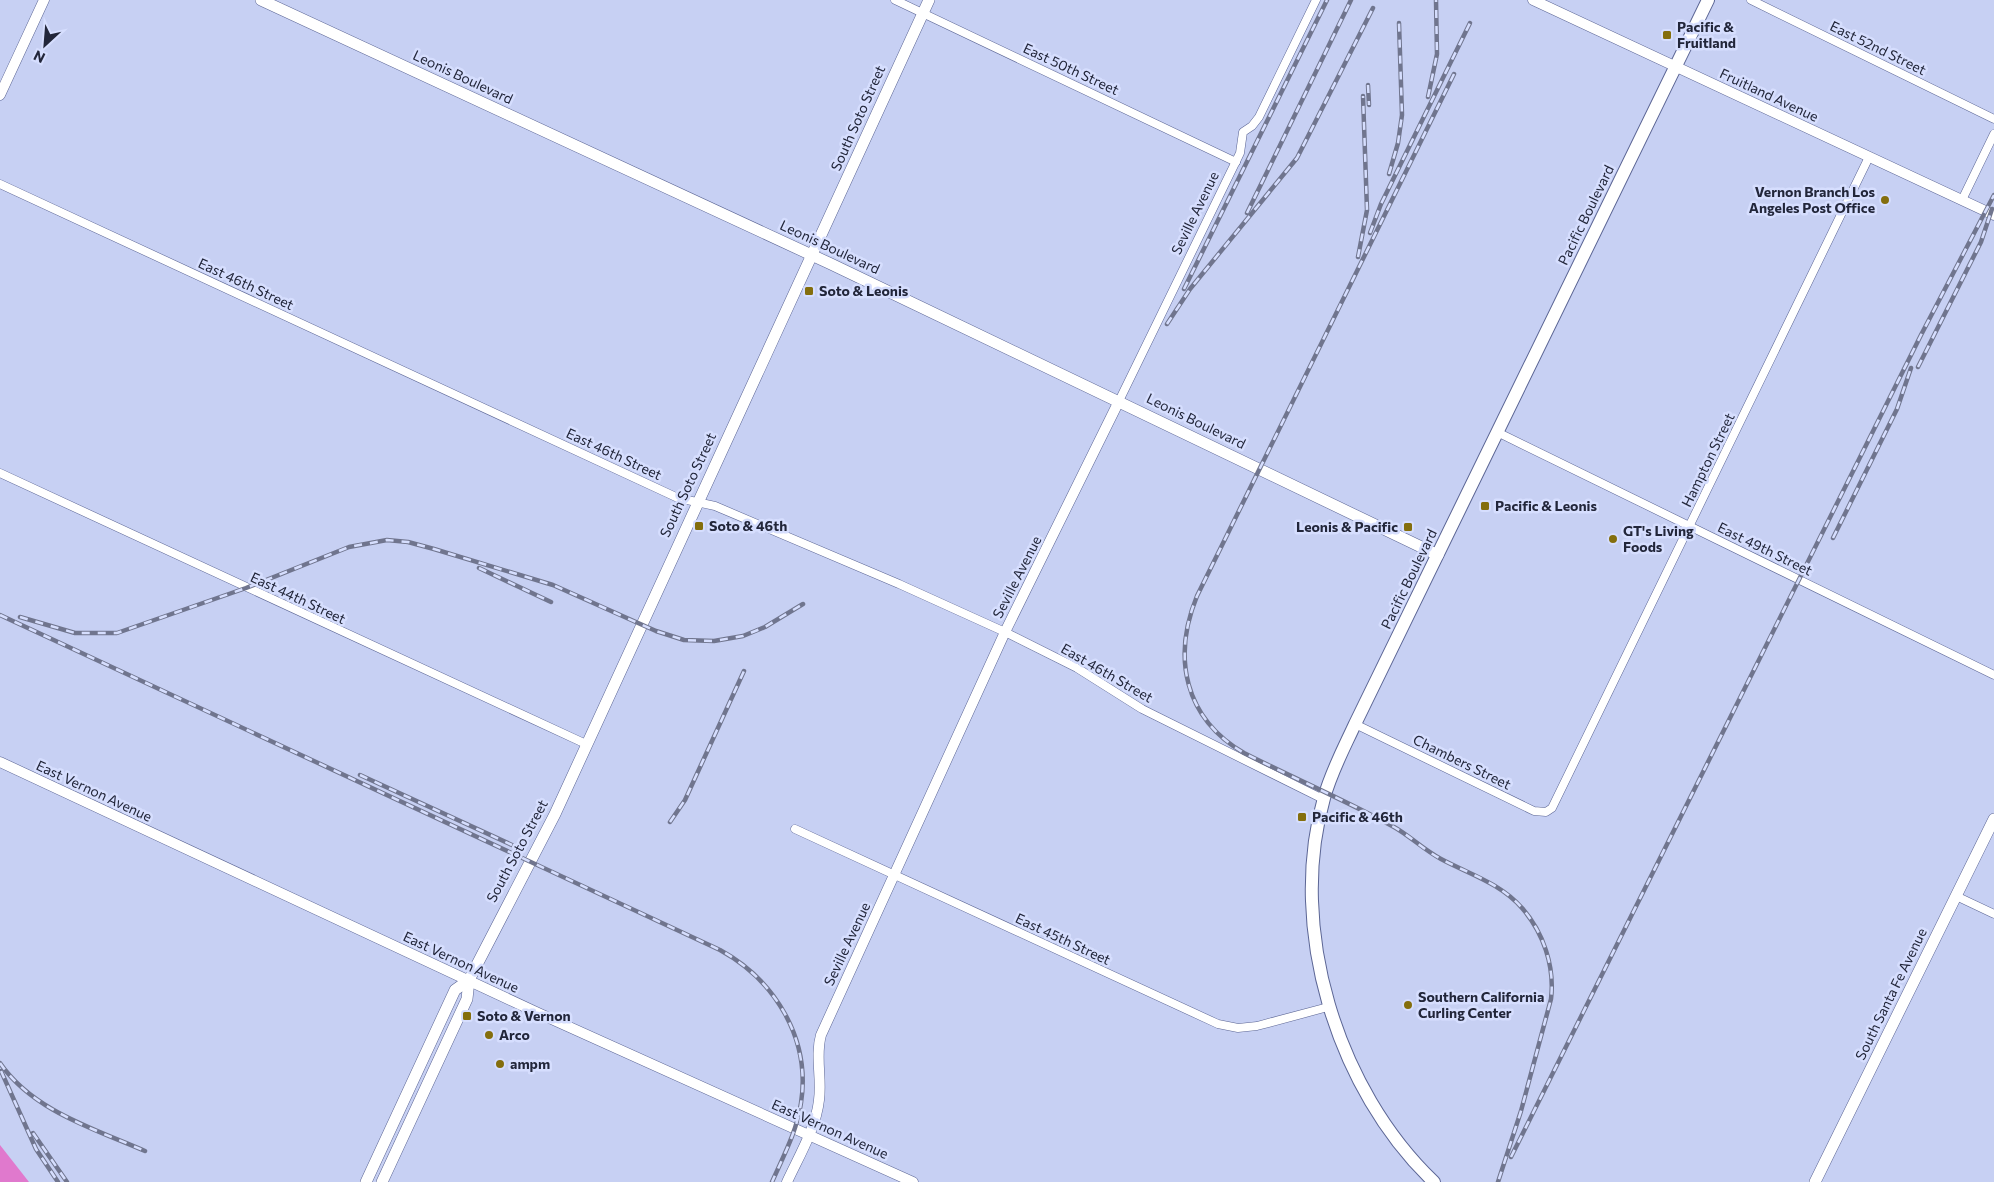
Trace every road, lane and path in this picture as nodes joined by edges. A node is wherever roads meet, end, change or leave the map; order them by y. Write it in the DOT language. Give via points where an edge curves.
graph roads {
  1 [pos="44,0"];
  2 [pos="261,0"];
  3 [pos="895,0"];
  4 [pos="929,0"];
  5 [pos="1316,0"];
  6 [pos="1533,0"];
  7 [pos="1708,0"];
  8 [pos="1751,0"];
  9 [pos="923,13"];
  10 [pos="1675,67"];
  11 [pos="0,95"];
  12 [pos="1994,119"];
  13 [pos="1994,134"];
  14 [pos="1869,157"];
  15 [pos="1236,162"];
  16 [pos="0,184"];
  17 [pos="1962,200"];
  18 [pos="1994,216"];
  19 [pos="812,255"];
  20 [pos="1119,401"];
  21 [pos="1497,432"];
  22 [pos="0,473"];
  23 [pos="697,502"];
  24 [pos="1690,526"];
  25 [pos="1438,555"];
  26 [pos="1005,632"];
  27 [pos="1994,675"];
  28 [pos="1355,724"];
  29 [pos="586,744"];
  30 [pos="0,762"];
  31 [pos="1323,799"];
  32 [pos="1556,802"];
  33 [pos="1994,819"];
  34 [pos="795,829"];
  35 [pos="894,876"];
  36 [pos="1956,896"];
  37 [pos="1994,914"];
  38 [pos="468,980"];
  39 [pos="1328,1007"];
  40 [pos="808,1134"];
  41 [pos="376,1159"];
  42 [pos="390,1166"];
  43 [pos="366,1182"];
  44 [pos="382,1182"];
  45 [pos="787,1182"];
  46 [pos="913,1182"];
  47 [pos="1434,1182"];
  48 [pos="1815,1182"];
  1 -- 11 [label="street"];
  2 -- 19 [label="main road, Leonis Boulevard"];
  3 -- 9 [label="street, East 50th Street"];
  4 -- 9 [label="main road, South Soto Street"];
  5 -- 15 [label="street, Seville Avenue" via="1259,117 1243,132"];
  6 -- 10 [label="street, Fruitland Avenue"];
  7 -- 10 [label="main road, Pacific Boulevard"];
  8 -- 12 [label="street, East 52nd Street"];
  9 -- 15 [label="street, East 50th Street"];
  9 -- 19 [label="main road, South Soto Street"];
  10 -- 14 [label="street, Fruitland Avenue"];
  10 -- 21 [label="main road, Pacific Boulevard"];
  13 -- 17 [label="street"];
  14 -- 17 [label="street, Fruitland Avenue"];
  14 -- 24 [label="street, Hampton Street"];
  15 -- 20 [label="street, Seville Avenue"];
  16 -- 23 [label="street, East 46th Street" via="678,498"];
  17 -- 18 [label="street, Fruitland Avenue"];
  19 -- 20 [label="main road, Leonis Boulevard"];
  19 -- 23 [label="main road, South Soto Street"];
  20 -- 25 [label="main road, Leonis Boulevard"];
  20 -- 26 [label="street, Seville Avenue"];
  21 -- 24 [label="street, East 49th Street"];
  21 -- 25 [label="main road, Pacific Boulevard"];
  22 -- 29 [label="street, East 44th Street"];
  23 -- 26 [label="street, East 46th Street" via="724,509"];
  23 -- 29 [label="main road, South Soto Street"];
  24 -- 27 [label="street, East 49th Street"];
  24 -- 32 [label="street, Hampton Street"];
  25 -- 28 [label="main road, Pacific Boulevard"];
  26 -- 31 [label="street, East 46th Street" via="1078,668 1142,709"];
  26 -- 35 [label="street, Seville Avenue"];
  28 -- 31 [label="main road, Pacific Boulevard"];
  28 -- 32 [label="street, Chambers Street" via="1534,811 1546,812"];
  29 -- 38 [label="main road, South Soto Street" via="554,814"];
  30 -- 38 [label="street, East Vernon Avenue"];
  31 -- 39 [label="main road, Pacific Boulevard" via="1312,897 1316,942"];
  33 -- 36 [label="main road, South Santa Fe Avenue"];
  34 -- 35 [label="street, East 45th Street"];
  35 -- 39 [label="street, East 45th Street" via="1218,1024 1238,1028 1257,1026"];
  35 -- 40 [label="street, Seville Avenue" via="821,1034 818,1049 819,1101"];
  36 -- 37 [label="street"];
  36 -- 48 [label="main road, South Santa Fe Avenue"];
  38 -- 40 [label="street, East Vernon Avenue"];
  38 -- 41 [label="main road, South Soto Street" via="454,990"];
  38 -- 42 [label="main road, South Soto Street" via="467,999"];
  39 -- 47 [label="main road, Pacific Boulevard" via="1358,1079 1379,1116 1396,1141"];
  40 -- 45 [label="street, Seville Avenue"];
  40 -- 46 [label="street, East Vernon Avenue"];
  41 -- 42 [label="main road"];
  41 -- 43 [label="main road, South Soto Street"];
  42 -- 44 [label="main road, South Soto Street"];
}
